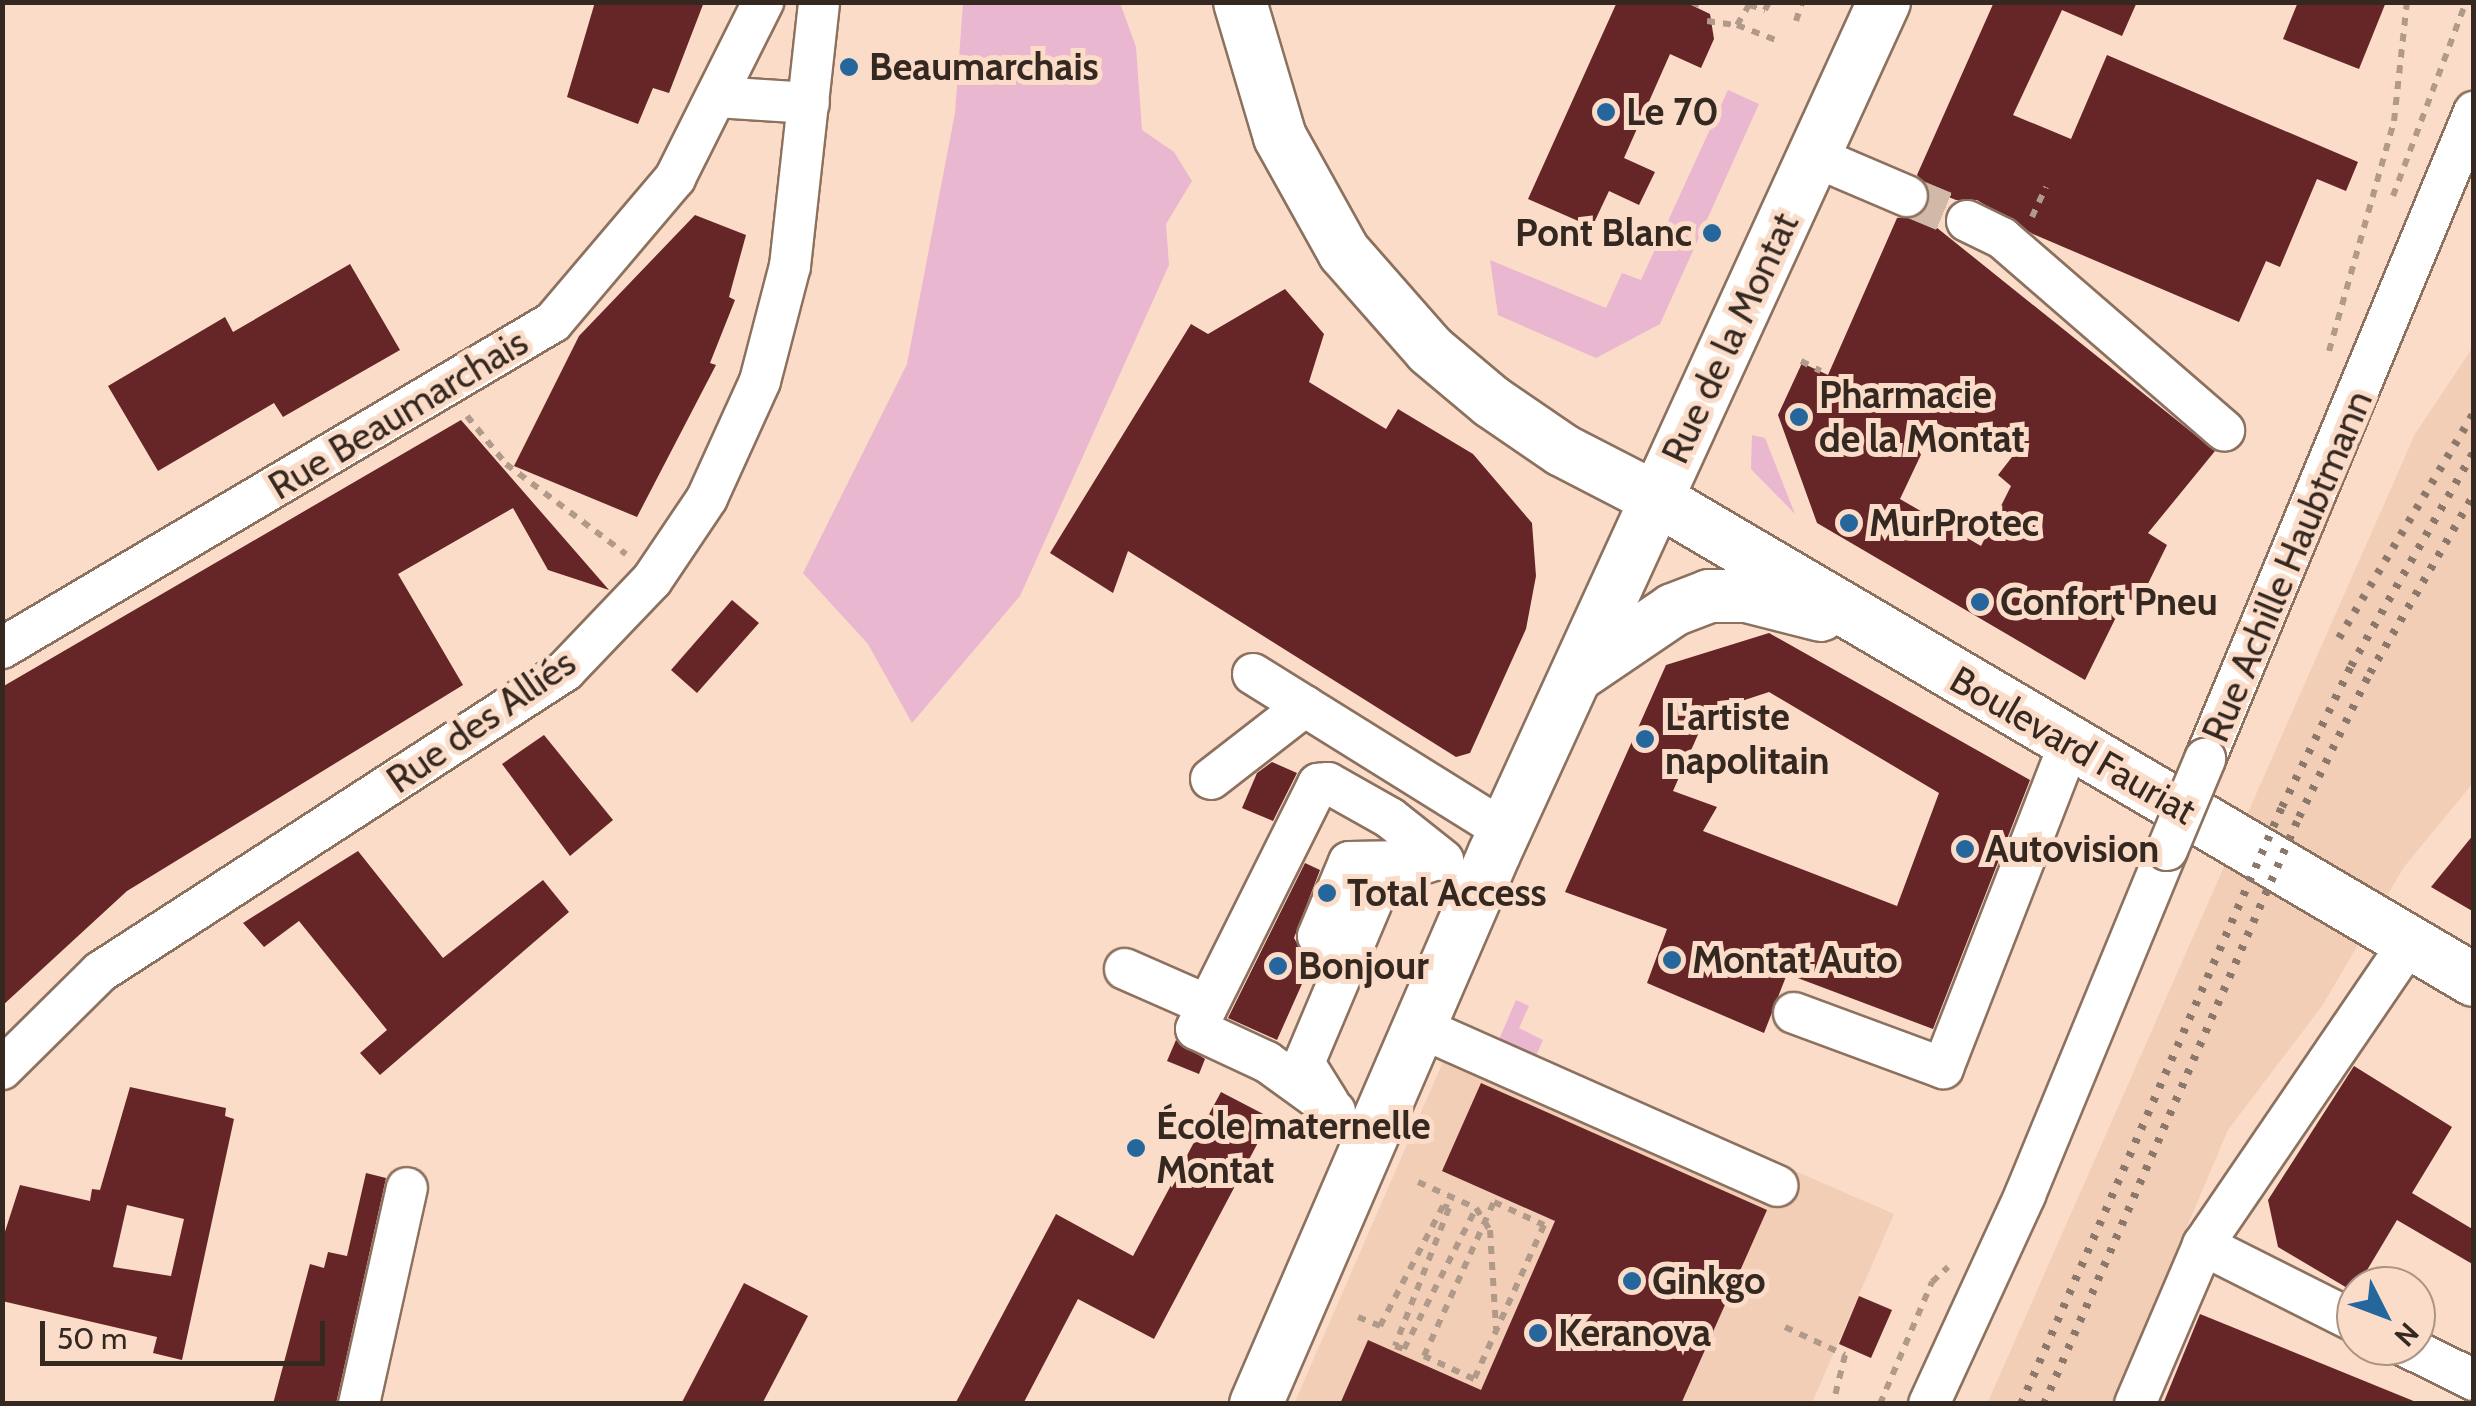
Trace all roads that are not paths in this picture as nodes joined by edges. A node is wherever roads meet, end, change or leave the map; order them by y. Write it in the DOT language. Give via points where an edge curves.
graph roads {
  1 [pos="763,2"];
  2 [pos="819,2"];
  3 [pos="1240,2"];
  4 [pos="1884,2"];
  5 [pos="717,97"];
  6 [pos="809,103"];
  7 [pos="2474,112"];
  8 [pos="1814,156"];
  9 [pos="1907,196"];
  10 [pos="1967,222"];
  11 [pos="2224,430"];
  12 [pos="1655,498"];
  13 [pos="1880,631"];
  14 [pos="2,648"];
  15 [pos="1253,674"];
  16 [pos="1578,674"];
  17 [pos="1305,706"];
  18 [pos="2070,744"];
  19 [pos="1211,779"];
  20 [pos="1499,842"];
  21 [pos="1437,860"];
  22 [pos="1259,921"];
  23 [pos="2409,943"];
  24 [pos="1125,969"];
  25 [pos="1343,970"];
  26 [pos="2474,980"];
  27 [pos="1207,1005"];
  28 [pos="1794,1013"];
  29 [pos="1419,1027"];
  30 [pos="2,1070"];
  31 [pos="1352,1129"];
  32 [pos="1777,1186"];
  33 [pos="407,1188"];
  34 [pos="2202,1245"];
  35 [pos="2336,1312"];
  36 [pos="2436,1361"];
  37 [pos="2474,1380"];
  38 [pos="359,1404"];
  39 [pos="1256,1404"];
  40 [pos="1930,1404"];
  41 [pos="2135,1404"];
  1 -- 5 [label="street, Rue Beaumarchais"];
  2 -- 6 [label="street, Rue des Alliés"];
  3 -- 12 [label="main road, Boulevard Fauriat" via="1280,138 1344,252 1430,350 1492,402 1562,450"];
  4 -- 8 [label="main road, Rue de la Montat"];
  5 -- 6 [label="street"];
  5 -- 14 [label="street, Rue Beaumarchais" via="675,178 553,322"];
  6 -- 30 [label="street, Rue des Alliés" via="790,266 760,381 707,498 652,580 565,671 100,972"];
  7 -- 40 [label="street, Rue Achille Haubtmann, bridge" via="2025,1195"];
  8 -- 9 [label="street"];
  8 -- 12 [label="main road, Rue de la Montat"];
  10 -- 11 [label="street" via="2002,238"];
  12 -- 13 [label="main road, Boulevard Fauriat"];
  12 -- 16 [label="main road, Rue de la Montat"];
  13 -- 16 [label="main road, Boulevard Fauriat" via="1747,596 1709,596 1673,610"];
  13 -- 18 [label="main road, Boulevard Fauriat"];
  15 -- 17 [label="street"];
  16 -- 20 [label="main road, Rue de la Montat"];
  17 -- 19 [label="street"];
  17 -- 20 [label="street"];
  18 -- 23 [label="main road, Boulevard Fauriat"];
  18 -- 28 [label="street" via="1943,1068"];
  20 -- 21 [label="street"];
  20 -- 29 [label="main road, Rue de la Montat"];
  21 -- 22 [label="street" via="1310,844"];
  21 -- 22 [label="street" via="1390,818 1323,782 1312,790"];
  21 -- 25 [label="street" via="1349,862 1318,936"];
  22 -- 25 [label="street"];
  22 -- 27 [label="street"];
  23 -- 26 [label="main road, Boulevard Fauriat"];
  23 -- 34 [label="street"];
  24 -- 27 [label="street"];
  25 -- 31 [label="street" via="1304,1063"];
  27 -- 31 [label="street" via="1196,1029 1266,1062"];
  29 -- 31 [label="main road, Rue de la Montat"];
  29 -- 32 [label="street"];
  31 -- 39 [label="main road, Rue de la Montat"];
  33 -- 38 [label="street"];
  34 -- 35 [label="street"];
  34 -- 41 [label="street"];
  36 -- 37 [label="street"];
}
